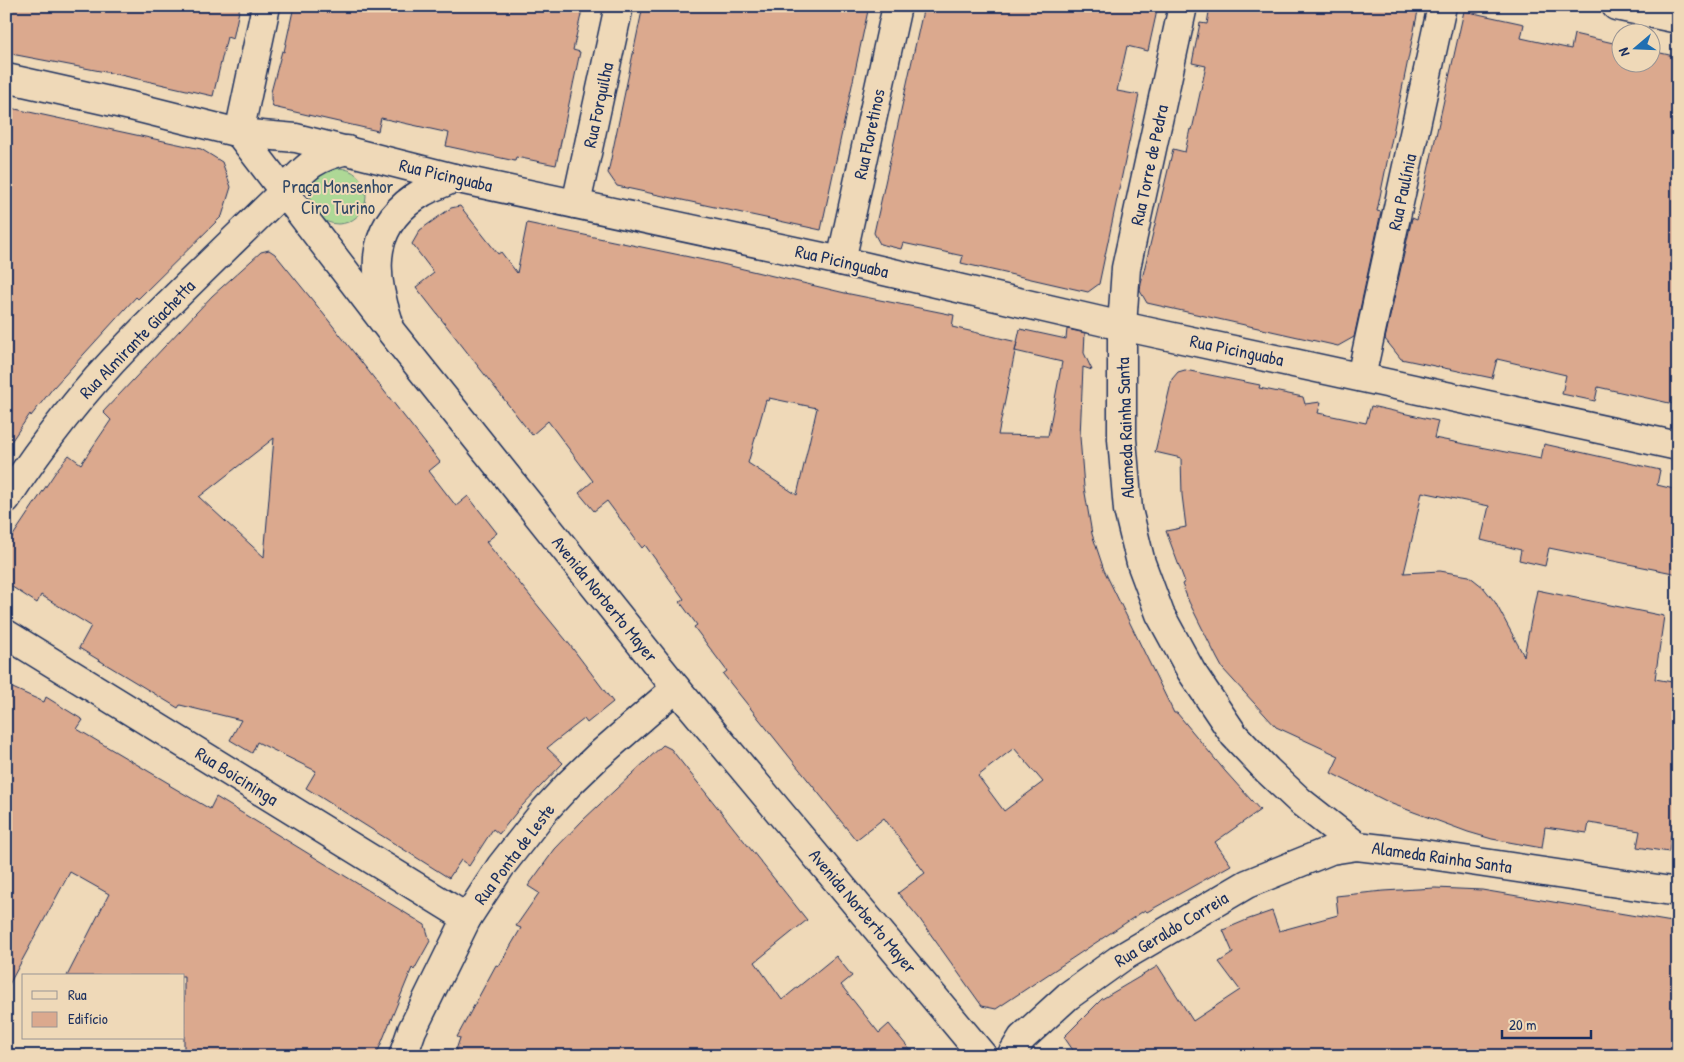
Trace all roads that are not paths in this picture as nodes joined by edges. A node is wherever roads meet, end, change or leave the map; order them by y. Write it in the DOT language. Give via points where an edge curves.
graph roads {
  1 [pos="266,6"];
  2 [pos="619,6"];
  3 [pos="897,6"];
  4 [pos="1183,6"];
  5 [pos="1442,6"];
  6 [pos="1616,6"];
  7 [pos="1678,19"];
  8 [pos="6,78"];
  9 [pos="239,133"];
  10 [pos="347,150"];
  11 [pos="454,178"];
  12 [pos="283,192"];
  13 [pos="576,204"];
  14 [pos="842,261"];
  15 [pos="1122,326"];
  16 [pos="393,334"];
  17 [pos="1361,377"];
  18 [pos="1678,446"];
  19 [pos="6,499"];
  20 [pos="6,634"];
  21 [pos="676,688"];
  22 [pos="1357,846"];
  23 [pos="1677,892"];
  24 [pos="467,918"];
  25 [pos="403,1056"];
  26 [pos="983,1056"];
  27 [pos="1011,1056"];
  1 -- 9 [label="street"];
  2 -- 13 [label="street, Rua Forquilha"];
  3 -- 14 [label="street, Rua Floretinos"];
  4 -- 15 [label="street, Rua Torre de Pedra" via="1126,268"];
  5 -- 17 [label="street, Rua Paulínia"];
  6 -- 7 [label="street"];
  8 -- 9 [label="street, Rua Picinguaba"];
  9 -- 10 [label="street, Rua Picinguaba" via="296,138"];
  9 -- 12 [label="street, Avenida Norberto Mayer"];
  10 -- 11 [label="street, Rua Picinguaba"];
  10 -- 12 [label="street" via="327,155 306,167"];
  11 -- 13 [label="street, Rua Picinguaba"];
  11 -- 16 [label="street" via="422,192 385,229 376,264 378,283"];
  12 -- 16 [label="street, Avenida Norberto Mayer"];
  12 -- 19 [label="street, Rua Almirante Giachetta" via="122,351 80,398"];
  13 -- 14 [label="street, Rua Picinguaba"];
  14 -- 15 [label="street, Rua Picinguaba"];
  15 -- 17 [label="street, Rua Picinguaba"];
  15 -- 22 [label="street, Alameda Rainha Santa" via="1122,439 1128,510 1140,563 1160,614 1191,671 1234,734 1301,802"];
  16 -- 21 [label="street, Avenida Norberto Mayer"];
  17 -- 18 [label="street, Rua Picinguaba"];
  20 -- 24 [label="street, Rua Boicininga"];
  21 -- 24 [label="street, Rua Ponta de Leste" via="597,757 545,810 501,866"];
  21 -- 26 [label="street, Avenida Norberto Mayer"];
  22 -- 23 [label="street, Alameda Rainha Santa"];
  22 -- 27 [label="street, Rua Geraldo Correia" via="1331,850 1247,884 1129,953 1068,996 1022,1038"];
  24 -- 25 [label="street, Rua Ponta de Leste" via="412,1030"];
}
